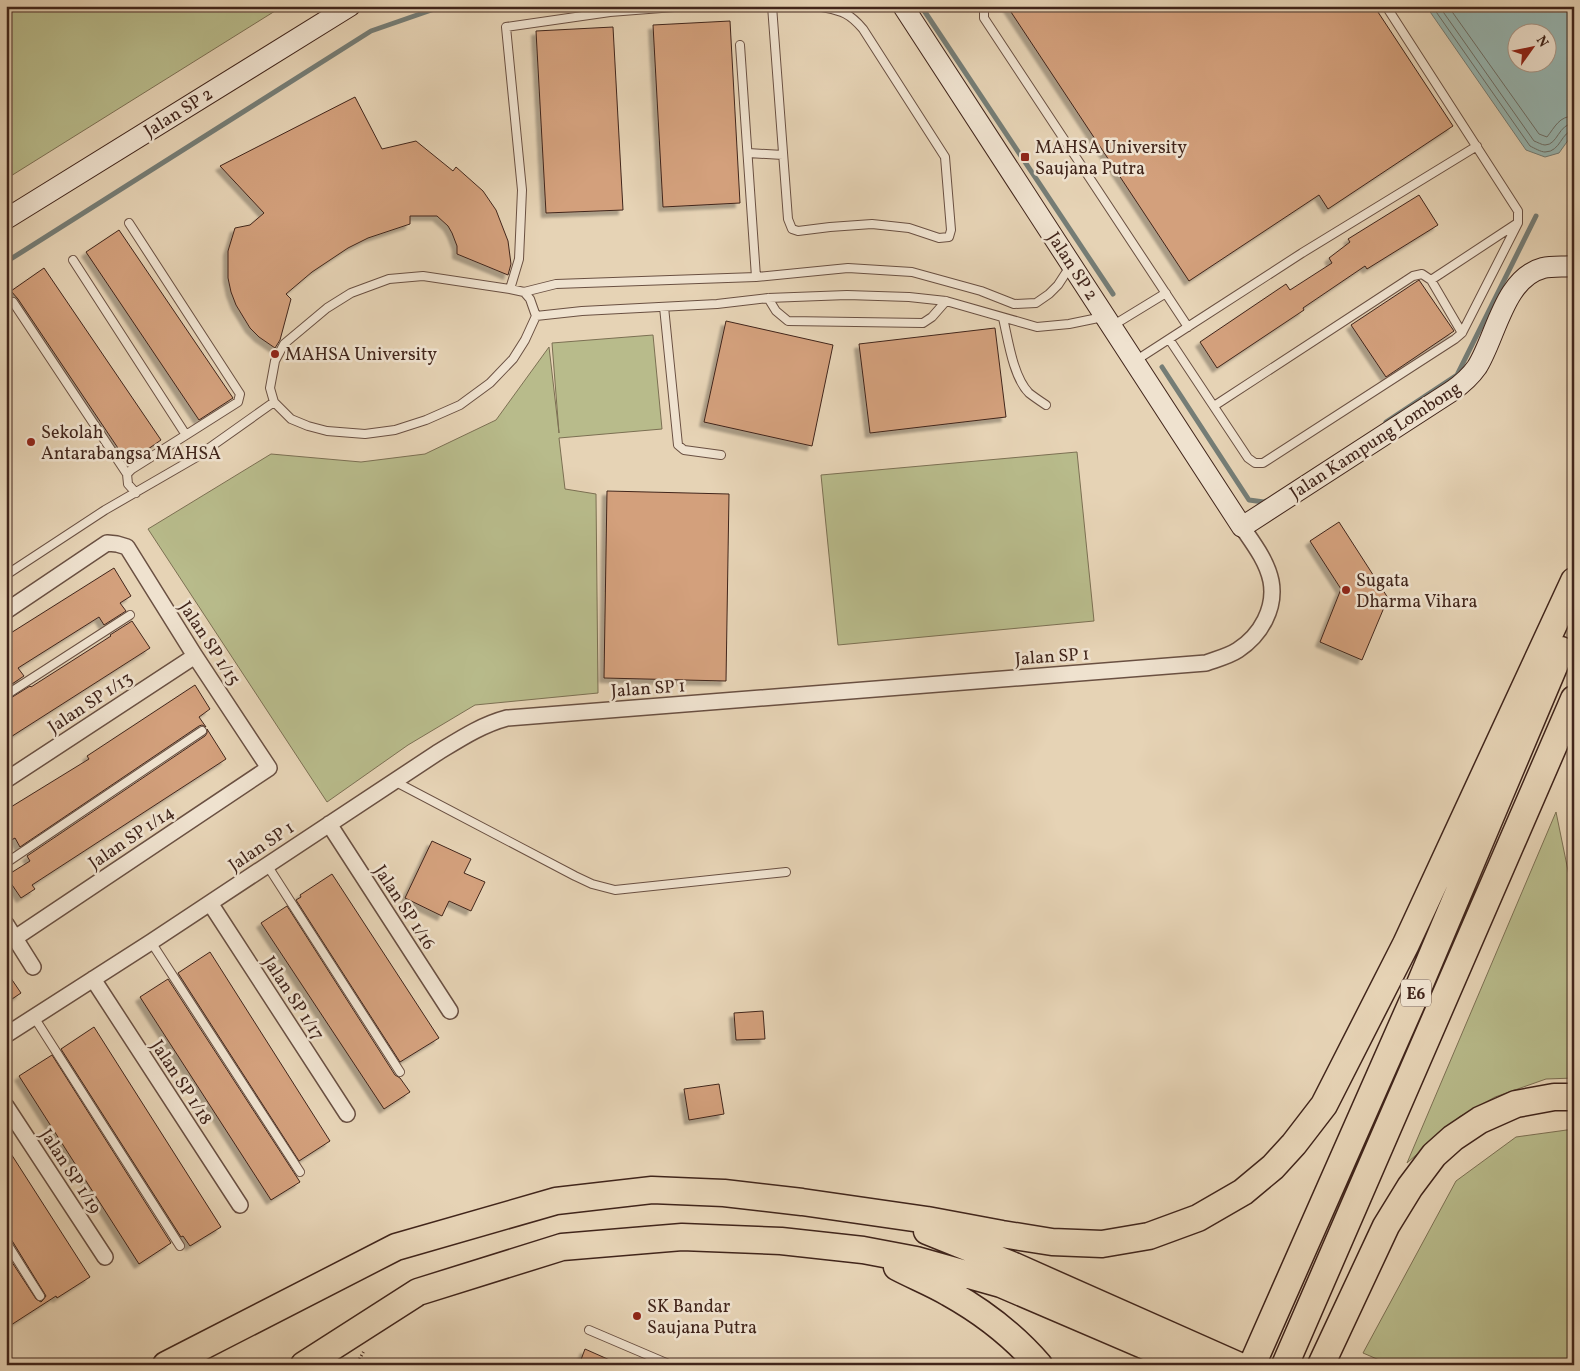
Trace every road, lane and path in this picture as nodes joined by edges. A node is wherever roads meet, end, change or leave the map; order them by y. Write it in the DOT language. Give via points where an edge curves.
graph roads {
  1 [pos="350,6"];
  2 [pos="687,6"];
  3 [pos="772,6"];
  4 [pos="817,6"];
  5 [pos="904,6"];
  6 [pos="984,6"];
  7 [pos="1386,6"];
  8 [pos="740,45"];
  9 [pos="1477,146"];
  10 [pos="748,153"];
  11 [pos="783,155"];
  12 [pos="6,219"];
  13 [pos="1518,222"];
  14 [pos="129,223"];
  15 [pos="74,260"];
  16 [pos="1072,264"];
  17 [pos="1574,266"];
  18 [pos="756,277"];
  19 [pos="1430,280"];
  20 [pos="510,288"];
  21 [pos="524,292"];
  22 [pos="1166,293"];
  23 [pos="768,298"];
  24 [pos="946,301"];
  25 [pos="14,302"];
  26 [pos="664,307"];
  27 [pos="536,316"];
  28 [pos="1003,318"];
  29 [pos="1109,321"];
  30 [pos="1188,326"];
  31 [pos="1462,333"];
  32 [pos="1168,339"];
  33 [pos="1135,361"];
  34 [pos="274,402"];
  35 [pos="1046,405"];
  36 [pos="1214,406"];
  37 [pos="186,435"];
  38 [pos="721,454"];
  39 [pos="127,474"];
  40 [pos="136,493"];
  41 [pos="1242,526"];
  42 [pos="6,574"];
  43 [pos="1574,581"];
  44 [pos="6,611"];
  45 [pos="130,615"];
  46 [pos="1574,619"];
  47 [pos="195,656"];
  48 [pos="6,695"];
  49 [pos="1574,699"];
  50 [pos="202,731"];
  51 [pos="269,768"];
  52 [pos="6,780"];
  53 [pos="394,781"];
  54 [pos="329,824"];
  55 [pos="6,862"];
  56 [pos="267,865"];
  57 [pos="786,872"];
  58 [pos="210,903"];
  59 [pos="6,924"];
  60 [pos="15,938"];
  61 [pos="151,942"];
  62 [pos="33,967"];
  63 [pos="93,978"];
  64 [pos="450,1011"];
  65 [pos="34,1017"];
  66 [pos="6,1035"];
  67 [pos="400,1072"];
  68 [pos="1574,1097"];
  69 [pos="6,1106"];
  70 [pos="347,1114"];
  71 [pos="300,1172"];
  72 [pos="240,1205"];
  73 [pos="890,1216"];
  74 [pos="6,1242"];
  75 [pos="180,1246"];
  76 [pos="863,1250"];
  77 [pos="105,1256"];
  78 [pos="40,1296"];
  79 [pos="589,1330"];
  80 [pos="1164,1343"];
  81 [pos="166,1365"];
  82 [pos="304,1365"];
  83 [pos="671,1365"];
  84 [pos="1039,1365"];
  85 [pos="1190,1365"];
  86 [pos="1237,1365"];
  87 [pos="1252,1365"];
  88 [pos="1285,1365"];
  89 [pos="1321,1365"];
  1 -- 12 [label="street, Jalan SP 2"];
  2 -- 20 [label="lane" via="610,12 506,27 522,190 519,259"];
  3 -- 11 [label="lane"];
  4 -- 11 [label="lane" via="846,13 863,28 945,157 949,237 939,238 909,228 872,224 792,229 788,219"];
  5 -- 16 [label="street, Jalan SP 2"];
  6 -- 22 [label="lane" via="984,18"];
  7 -- 9 [label="lane"];
  8 -- 10 [label="lane"];
  9 -- 13 [label="lane" via="1518,210"];
  9 -- 30 [label="lane"];
  10 -- 11 [label="lane"];
  10 -- 18 [label="lane"];
  13 -- 19 [label="lane"];
  13 -- 31 [label="lane"];
  14 -- 37 [label="lane" via="240,394 238,402"];
  15 -- 37 [label="lane"];
  16 -- 18 [label="lane" via="1058,285 1036,303 1014,304 981,291 912,272 848,268"];
  16 -- 29 [label="street, Jalan SP 2"];
  17 -- 41 [label="street, Jalan Kampung Lombong" via="1543,268 1524,278 1513,290 1478,366 1469,378"];
  18 -- 21 [label="lane" via="556,284"];
  19 -- 31 [label="lane"];
  19 -- 36 [label="lane" via="1422,274 1414,276"];
  20 -- 21 [label="lane"];
  20 -- 34 [label="lane" via="423,276 389,279 351,293 327,308 284,344 275,361 270,388"];
  21 -- 27 [label="lane"];
  22 -- 29 [label="lane"];
  22 -- 30 [label="lane"];
  23 -- 24 [label="lane" via="847,295"];
  23 -- 24 [label="lane" via="788,321 923,323"];
  23 -- 26 [label="lane"];
  24 -- 28 [label="lane"];
  25 -- 39 [label="lane"];
  26 -- 27 [label="lane" via="582,310"];
  26 -- 38 [label="lane" via="678,444 684,450"];
  27 -- 34 [label="lane" via="514,359 490,383 460,405 426,420 395,430 365,434 326,431 290,419"];
  28 -- 29 [label="lane" via="1037,327"];
  28 -- 35 [label="lane" via="1020,380 1029,393"];
  29 -- 33 [label="street, Jalan SP 2"];
  30 -- 32 [label="lane"];
  31 -- 36 [label="lane" via="1263,463 1254,464 1248,458"];
  32 -- 33 [label="lane"];
  32 -- 36 [label="lane"];
  33 -- 41 [label="street, Jalan SP 2"];
  34 -- 40 [label="lane" via="195,458"];
  37 -- 39 [label="lane"];
  39 -- 40 [label="lane" via="128,484"];
  40 -- 42 [label="lane"];
  41 -- 53 [label="street, Jalan SP 1" via="1271,581 1271,605 1264,624 1252,639 1237,651 1206,663 507,718 467,734"];
  43 -- 73 [label="highway" via="1406,944 1324,1105 1272,1167 1243,1192 1198,1218 1149,1236 1102,1244 1052,1242"];
  44 -- 47 [label="street, Jalan SP 1/15" via="107,543 127,546"];
  45 -- 48 [label="lane"];
  46 -- 87 [label="highway, E6" via="1414,998"];
  47 -- 51 [label="street, Jalan SP 1/15"];
  47 -- 52 [label="street, Jalan SP 1/13"];
  49 -- 88 [label="highway, E6"];
  50 -- 55 [label="lane"];
  51 -- 60 [label="street, Jalan SP 1/14"];
  53 -- 54 [label="street, Jalan SP 1"];
  53 -- 57 [label="lane" via="575,876 615,890"];
  54 -- 56 [label="street, Jalan SP 1"];
  54 -- 64 [label="street, Jalan SP 1/16"];
  56 -- 58 [label="street, Jalan SP 1"];
  56 -- 67 [label="lane"];
  58 -- 61 [label="street, Jalan SP 1"];
  58 -- 70 [label="street, Jalan SP 1/17"];
  59 -- 60 [label="street"];
  60 -- 62 [label="street"];
  61 -- 63 [label="street, Jalan SP 1"];
  61 -- 71 [label="lane"];
  63 -- 65 [label="street, Jalan SP 1"];
  63 -- 72 [label="street, Jalan SP 1/18"];
  65 -- 66 [label="street, Jalan SP 1"];
  65 -- 75 [label="lane"];
  68 -- 89 [label="highway" via="1516,1104 1480,1120 1434,1155 1410,1186 1386,1226"];
  69 -- 77 [label="street, Jalan SP 1/19"];
  73 -- 80 [label="highway" via="1014,1266"];
  73 -- 81 [label="highway" via="724,1193 652,1190 556,1201 396,1247"];
  74 -- 78 [label="lane"];
  76 -- 80 [label="highway" via="916,1260 1001,1284"];
  76 -- 82 [label="highway" via="781,1241 682,1237 562,1247 418,1292"];
  76 -- 84 [label="highway" via="948,1292 993,1320"];
  79 -- 83 [label="lane"];
  80 -- 85 [label="highway"];
  80 -- 86 [label="highway"];
}
